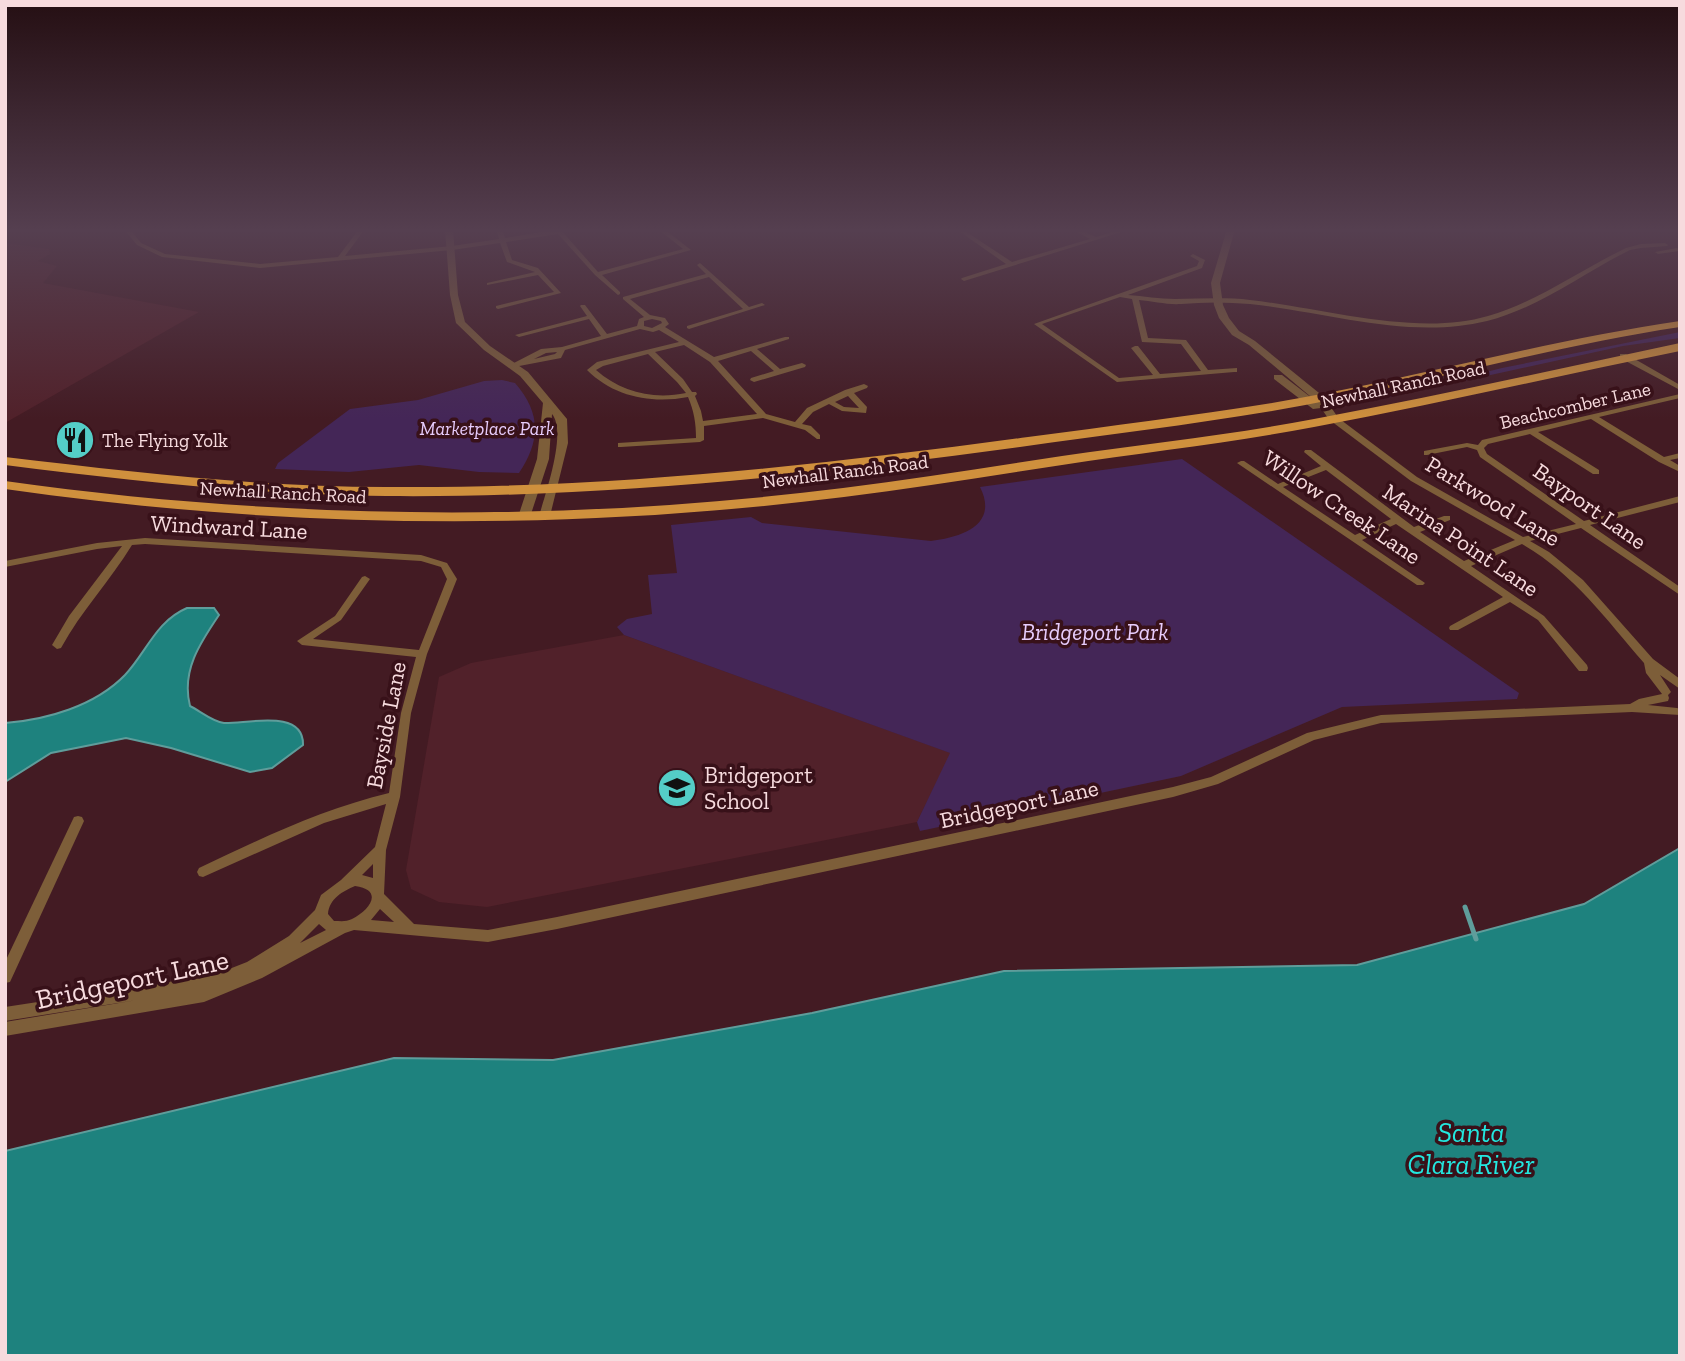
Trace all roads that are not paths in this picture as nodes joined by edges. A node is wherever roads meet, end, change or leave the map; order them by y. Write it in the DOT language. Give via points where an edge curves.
graph roads {
  1 [pos="454,293"];
  2 [pos="558,293"];
  3 [pos="646,293"];
  4 [pos="730,293"];
  5 [pos="1130,293"];
  6 [pos="1216,293"];
  7 [pos="1546,293"];
  8 [pos="1121,296"];
  9 [pos="1135,298"];
  10 [pos="1216,303"];
  11 [pos="762,305"];
  12 [pos="583,306"];
  13 [pos="498,307"];
  14 [pos="747,309"];
  15 [pos="590,317"];
  16 [pos="648,317"];
  17 [pos="1680,324"];
  18 [pos="640,327"];
  19 [pos="689,327"];
  20 [pos="661,328"];
  21 [pos="519,335"];
  22 [pos="604,335"];
  23 [pos="787,338"];
  24 [pos="683,343"];
  25 [pos="1680,346"];
  26 [pos="752,348"];
  27 [pos="1135,348"];
  28 [pos="650,352"];
  29 [pos="1623,356"];
  30 [pos="713,360"];
  31 [pos="514,365"];
  32 [pos="802,365"];
  33 [pos="1234,370"];
  34 [pos="779,372"];
  35 [pos="1206,372"];
  36 [pos="1158,376"];
  37 [pos="754,380"];
  38 [pos="864,386"];
  39 [pos="1680,388"];
  40 [pos="848,392"];
  41 [pos="693,394"];
  42 [pos="1680,396"];
  43 [pos="1314,400"];
  44 [pos="829,401"];
  45 [pos="548,402"];
  46 [pos="762,416"];
  47 [pos="1593,417"];
  48 [pos="1334,419"];
  49 [pos="701,424"];
  50 [pos="797,424"];
  51 [pos="1533,432"];
  52 [pos="817,437"];
  53 [pos="621,445"];
  54 [pos="1480,448"];
  55 [pos="1308,452"];
  56 [pos="1427,453"];
  57 [pos="1680,455"];
  58 [pos="1662,460"];
  59 [pos="5,461"];
  60 [pos="1241,463"];
  61 [pos="1325,467"];
  62 [pos="1679,470"];
  63 [pos="1596,472"];
  64 [pos="1680,480"];
  65 [pos="5,485"];
  66 [pos="1277,487"];
  67 [pos="552,489"];
  68 [pos="533,490"];
  69 [pos="1680,499"];
  70 [pos="546,513"];
  71 [pos="526,514"];
  72 [pos="1447,518"];
  73 [pos="1396,520"];
  74 [pos="1581,524"];
  75 [pos="1413,531"];
  76 [pos="1355,538"];
  77 [pos="1524,540"];
  78 [pos="129,542"];
  79 [pos="5,564"];
  80 [pos="1464,565"];
  81 [pos="449,570"];
  82 [pos="365,579"];
  83 [pos="1420,583"];
  84 [pos="1680,592"];
  85 [pos="1511,597"];
  86 [pos="1454,628"];
  87 [pos="57,645"];
  88 [pos="422,654"];
  89 [pos="1649,662"];
  90 [pos="1583,668"];
  91 [pos="1680,687"];
  92 [pos="1665,695"];
  93 [pos="1632,708"];
  94 [pos="1678,713"];
  95 [pos="394,797"];
  96 [pos="78,821"];
  97 [pos="380,850"];
  98 [pos="202,872"];
  99 [pos="346,882"];
  100 [pos="379,895"];
  101 [pos="321,913"];
  102 [pos="356,925"];
  103 [pos="410,928"];
  104 [pos="340,929"];
  105 [pos="5,978"];
  106 [pos="5,1014"];
  107 [pos="5,1029"];
  1 -- 31 [label="street" via="461,323"];
  2 -- 13 [label="street"];
  3 -- 16 [label="street" via="625,298"];
  4 -- 14 [label="street"];
  5 -- 8 [label="street"];
  6 -- 10 [label="street"];
  7 -- 10 [label="street" via="1508,312 1467,323 1396,324"];
  8 -- 9 [label="street"];
  8 -- 36 [label="street" via="1037,324 1117,380"];
  9 -- 10 [label="street"];
  9 -- 35 [label="street" via="1145,340 1183,342"];
  10 -- 43 [label="street" via="1240,338 1240,346"];
  11 -- 14 [label="street"];
  12 -- 15 [label="street"];
  14 -- 19 [label="street"];
  15 -- 21 [label="street"];
  15 -- 22 [label="street"];
  16 -- 18 [label="street" via="639,322"];
  16 -- 20 [label="street" via="666,320"];
  17 -- 43 [label="main road, Newhall Ranch Road" via="1597,337"];
  18 -- 20 [label="street"];
  18 -- 22 [label="street"];
  20 -- 24 [label="street"];
  22 -- 31 [label="street" via="562,349 558,356"];
  23 -- 26 [label="street"];
  24 -- 28 [label="street"];
  24 -- 30 [label="street"];
  25 -- 29 [label="main road, Newhall Ranch Road"];
  26 -- 30 [label="street"];
  26 -- 34 [label="street"];
  27 -- 36 [label="street"];
  28 -- 41 [label="street"];
  28 -- 41 [label="street" via="591,369 599,378 648,399"];
  29 -- 39 [label="street"];
  29 -- 48 [label="main road, Newhall Ranch Road"];
  30 -- 46 [label="street"];
  31 -- 45 [label="street"];
  32 -- 34 [label="street"];
  33 -- 35 [label="street"];
  34 -- 37 [label="street"];
  35 -- 36 [label="street"];
  38 -- 40 [label="street"];
  40 -- 44 [label="street"];
  40 -- 44 [label="street" via="863,411 842,409"];
  41 -- 49 [label="street"];
  42 -- 47 [label="street, Beachcomber Lane"];
  43 -- 48 [label="street"];
  43 -- 67 [label="main road, Newhall Ranch Road" via="887,461 734,478"];
  44 -- 50 [label="street" via="810,410"];
  45 -- 67 [label="street" via="559,411 563,425"];
  45 -- 68 [label="street" via="543,459"];
  46 -- 49 [label="street"];
  46 -- 50 [label="street"];
  47 -- 51 [label="street, Beachcomber Lane"];
  47 -- 58 [label="street"];
  48 -- 70 [label="main road, Newhall Ranch Road" via="842,493"];
  48 -- 77 [label="street, Parkwood Lane" via="1414,479"];
  49 -- 53 [label="street" via="700,440"];
  50 -- 52 [label="street"];
  51 -- 54 [label="street, Beachcomber Lane" via="1485,442"];
  51 -- 63 [label="street"];
  54 -- 56 [label="street, Beachcomber Lane" via="1467,445"];
  54 -- 74 [label="street, Bayport Lane" via="1483,455"];
  55 -- 61 [label="street, Marina Point Lane"];
  57 -- 58 [label="street"];
  58 -- 62 [label="street"];
  59 -- 68 [label="main road, Newhall Ranch Road" via="159,480 296,489"];
  60 -- 66 [label="street, Willow Creek Lane"];
  61 -- 66 [label="street"];
  61 -- 73 [label="street, Marina Point Lane"];
  62 -- 64 [label="street" via="1675,474"];
  65 -- 71 [label="main road, Newhall Ranch Road" via="253,513"];
  66 -- 76 [label="street, Willow Creek Lane"];
  67 -- 68 [label="main road, Newhall Ranch Road"];
  67 -- 70 [label="street"];
  68 -- 71 [label="street"];
  69 -- 74 [label="street"];
  70 -- 71 [label="main road, Newhall Ranch Road"];
  72 -- 75 [label="street"];
  73 -- 75 [label="street, Marina Point Lane"];
  73 -- 76 [label="street"];
  74 -- 77 [label="street"];
  74 -- 84 [label="street, Bayport Lane"];
  75 -- 80 [label="street, Marina Point Lane"];
  76 -- 83 [label="street, Willow Creek Lane"];
  77 -- 80 [label="street"];
  77 -- 89 [label="street, Parkwood Lane" via="1580,582"];
  78 -- 79 [label="street, Windward Lane"];
  78 -- 81 [label="street, Windward Lane" via="421,558"];
  78 -- 87 [label="street" via="111,574 72,618"];
  80 -- 85 [label="street, Marina Point Lane"];
  81 -- 88 [label="street, Bayside Lane" via="449,590"];
  82 -- 88 [label="street" via="338,618 302,641"];
  85 -- 86 [label="street"];
  85 -- 90 [label="street, Marina Point Lane" via="1541,618"];
  88 -- 95 [label="street, Bayside Lane" via="406,713"];
  89 -- 91 [label="street, Parkwood Lane"];
  89 -- 92 [label="street, Parkwood Lane"];
  91 -- 92 [label="street, Bridgeport Lane"];
  92 -- 93 [label="street, Bridgeport Lane"];
  92 -- 94 [label="street, Parkwood Lane"];
  93 -- 94 [label="street, Bridgeport Lane"];
  93 -- 103 [label="street, Bridgeport Lane" via="1357,723 1300,741 1214,780 1084,812 488,936"];
  95 -- 97 [label="street, Bayside Lane"];
  95 -- 98 [label="street" via="316,818"];
  96 -- 105 [label="street"];
  97 -- 99 [label="street"];
  97 -- 100 [label="street, Bayside Lane"];
  99 -- 100 [label="street" via="370,881"];
  99 -- 101 [label="street" via="331,892"];
  100 -- 102 [label="street" via="371,914"];
  100 -- 103 [label="street"];
  101 -- 104 [label="street" via="327,924"];
  101 -- 106 [label="street, Bridgeport Lane" via="294,940 251,967 214,981"];
  102 -- 103 [label="street, Bridgeport Lane"];
  102 -- 104 [label="street"];
  104 -- 107 [label="street, Bridgeport Lane" via="235,986 178,1001"];
}
